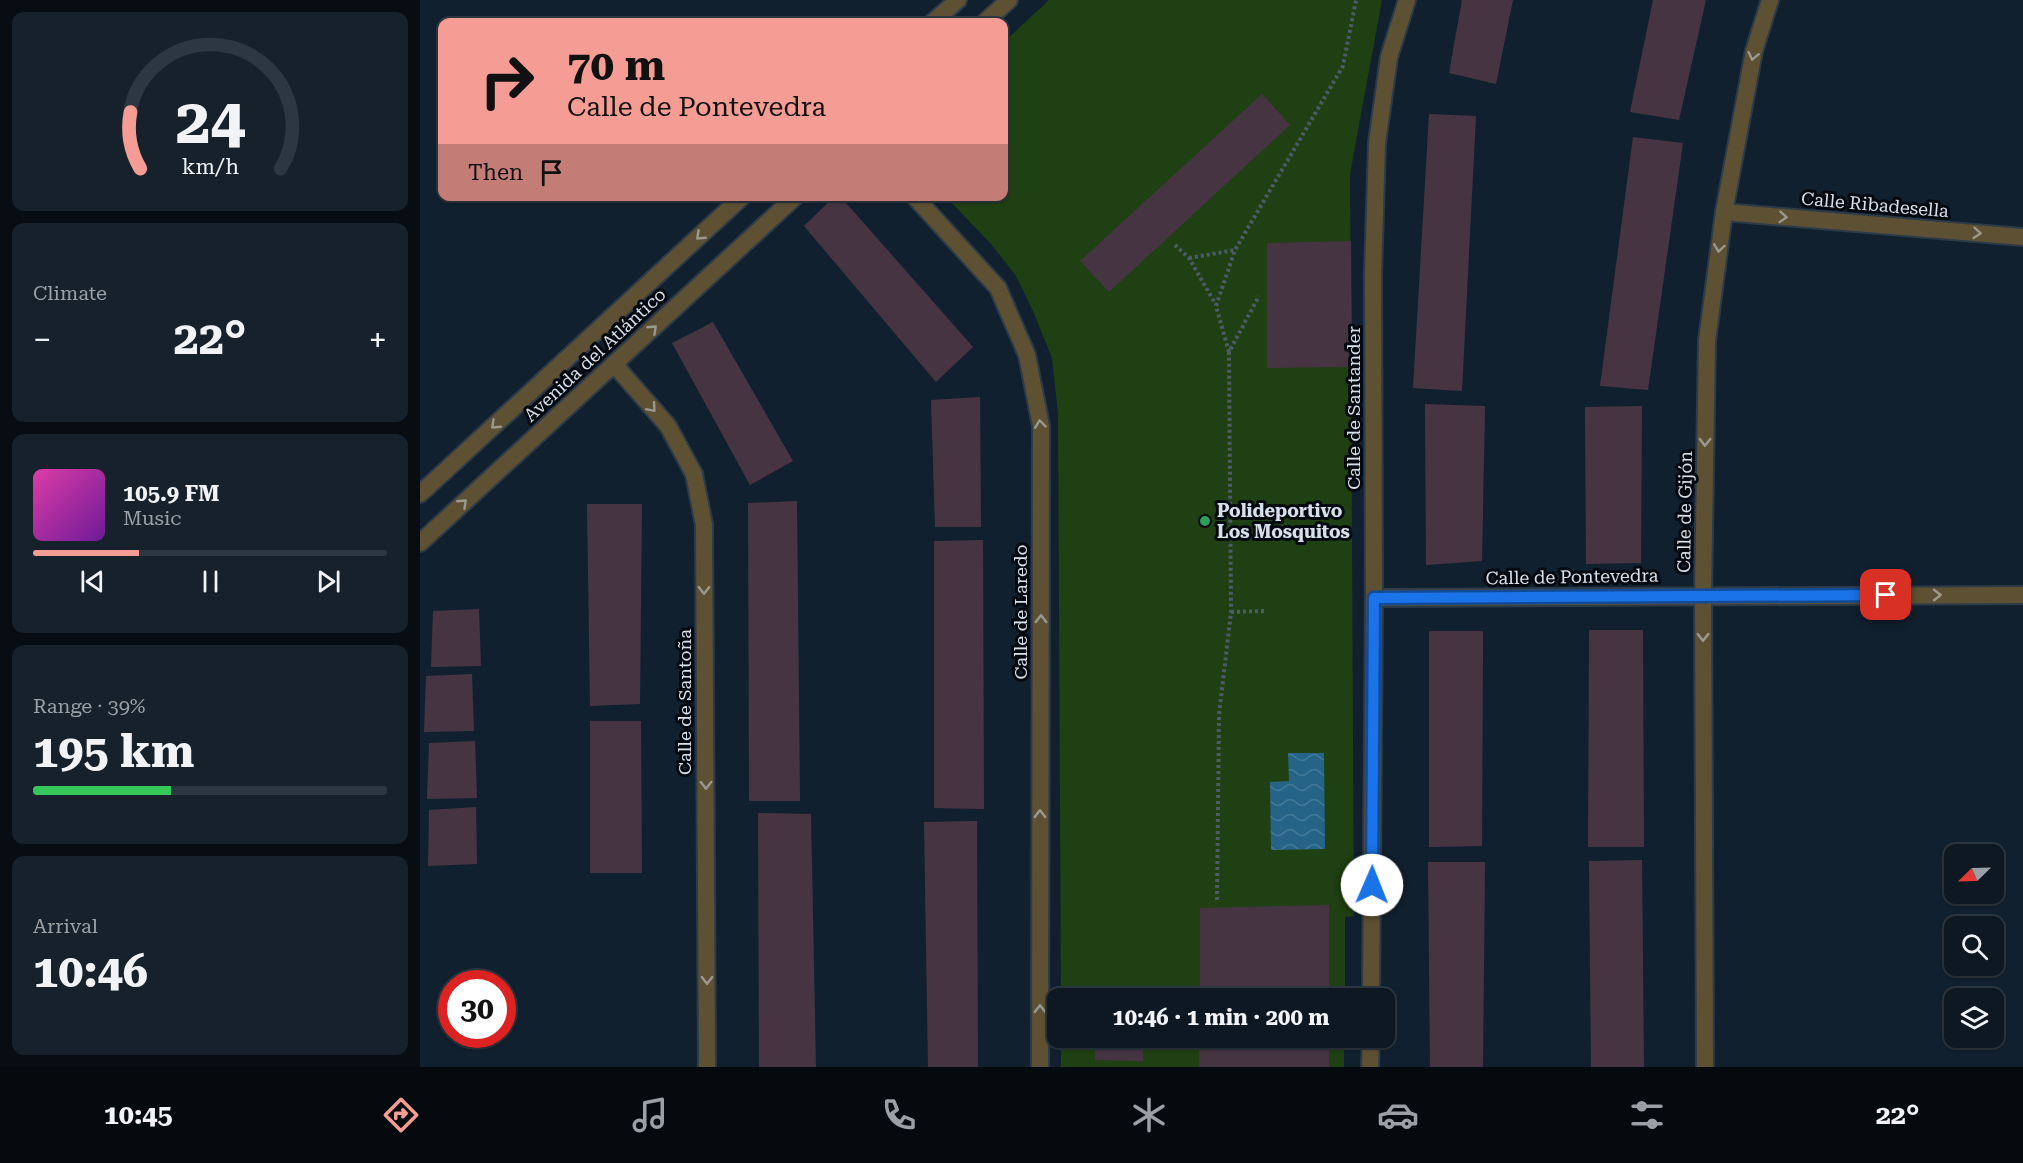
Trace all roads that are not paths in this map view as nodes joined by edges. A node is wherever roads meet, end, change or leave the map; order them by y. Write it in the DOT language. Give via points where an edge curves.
graph roads {
  1 [pos="958,0"];
  2 [pos="1009,0"];
  3 [pos="1407,0"];
  4 [pos="1770,0"];
  5 [pos="938,18"];
  6 [pos="989,18"];
  7 [pos="738,201"];
  8 [pos="791,201"];
  9 [pos="919,201"];
  10 [pos="1724,212"];
  11 [pos="2023,237"];
  12 [pos="614,364"];
  13 [pos="420,494"];
  14 [pos="420,543"];
  15 [pos="1703,595"];
  16 [pos="2023,595"];
  17 [pos="1374,598"];
  18 [pos="1371,988"];
  19 [pos="1371,1048"];
  20 [pos="708,1067"];
  21 [pos="1040,1067"];
  22 [pos="1370,1067"];
  23 [pos="1705,1067"];
  1 -- 5 [label="street"];
  2 -- 6 [label="street"];
  3 -- 17 [label="street, Calle de Santander" via="1389,57 1377,143 1373,275"];
  4 -- 10 [label="street, Calle de Gijón, one-way" via="1754,51"];
  7 -- 13 [label="street, Avenida del Atlántico, one-way"];
  12 -- 8 [label="street, Avenida del Atlántico, one-way"];
  21 -- 9 [label="street, Calle de Laredo, one-way" via="1041,426 1027,355 998,288"];
  10 -- 11 [label="street, Calle Ribadesella, one-way"];
  10 -- 15 [label="street, Calle de Gijón, one-way" via="1707,341"];
  14 -- 12 [label="street, Avenida del Atlántico, one-way"];
  12 -- 20 [label="street, Calle de Santoña, one-way" via="668,426 694,474 704,525"];
  15 -- 16 [label="street, Calle de Pontevedra, one-way"];
  15 -- 17 [label="street, Calle de Pontevedra"];
  15 -- 23 [label="street, Calle de Gijón, one-way"];
  17 -- 18 [label="street, Calle de Santander"];
  19 -- 22 [label="street"];
}
